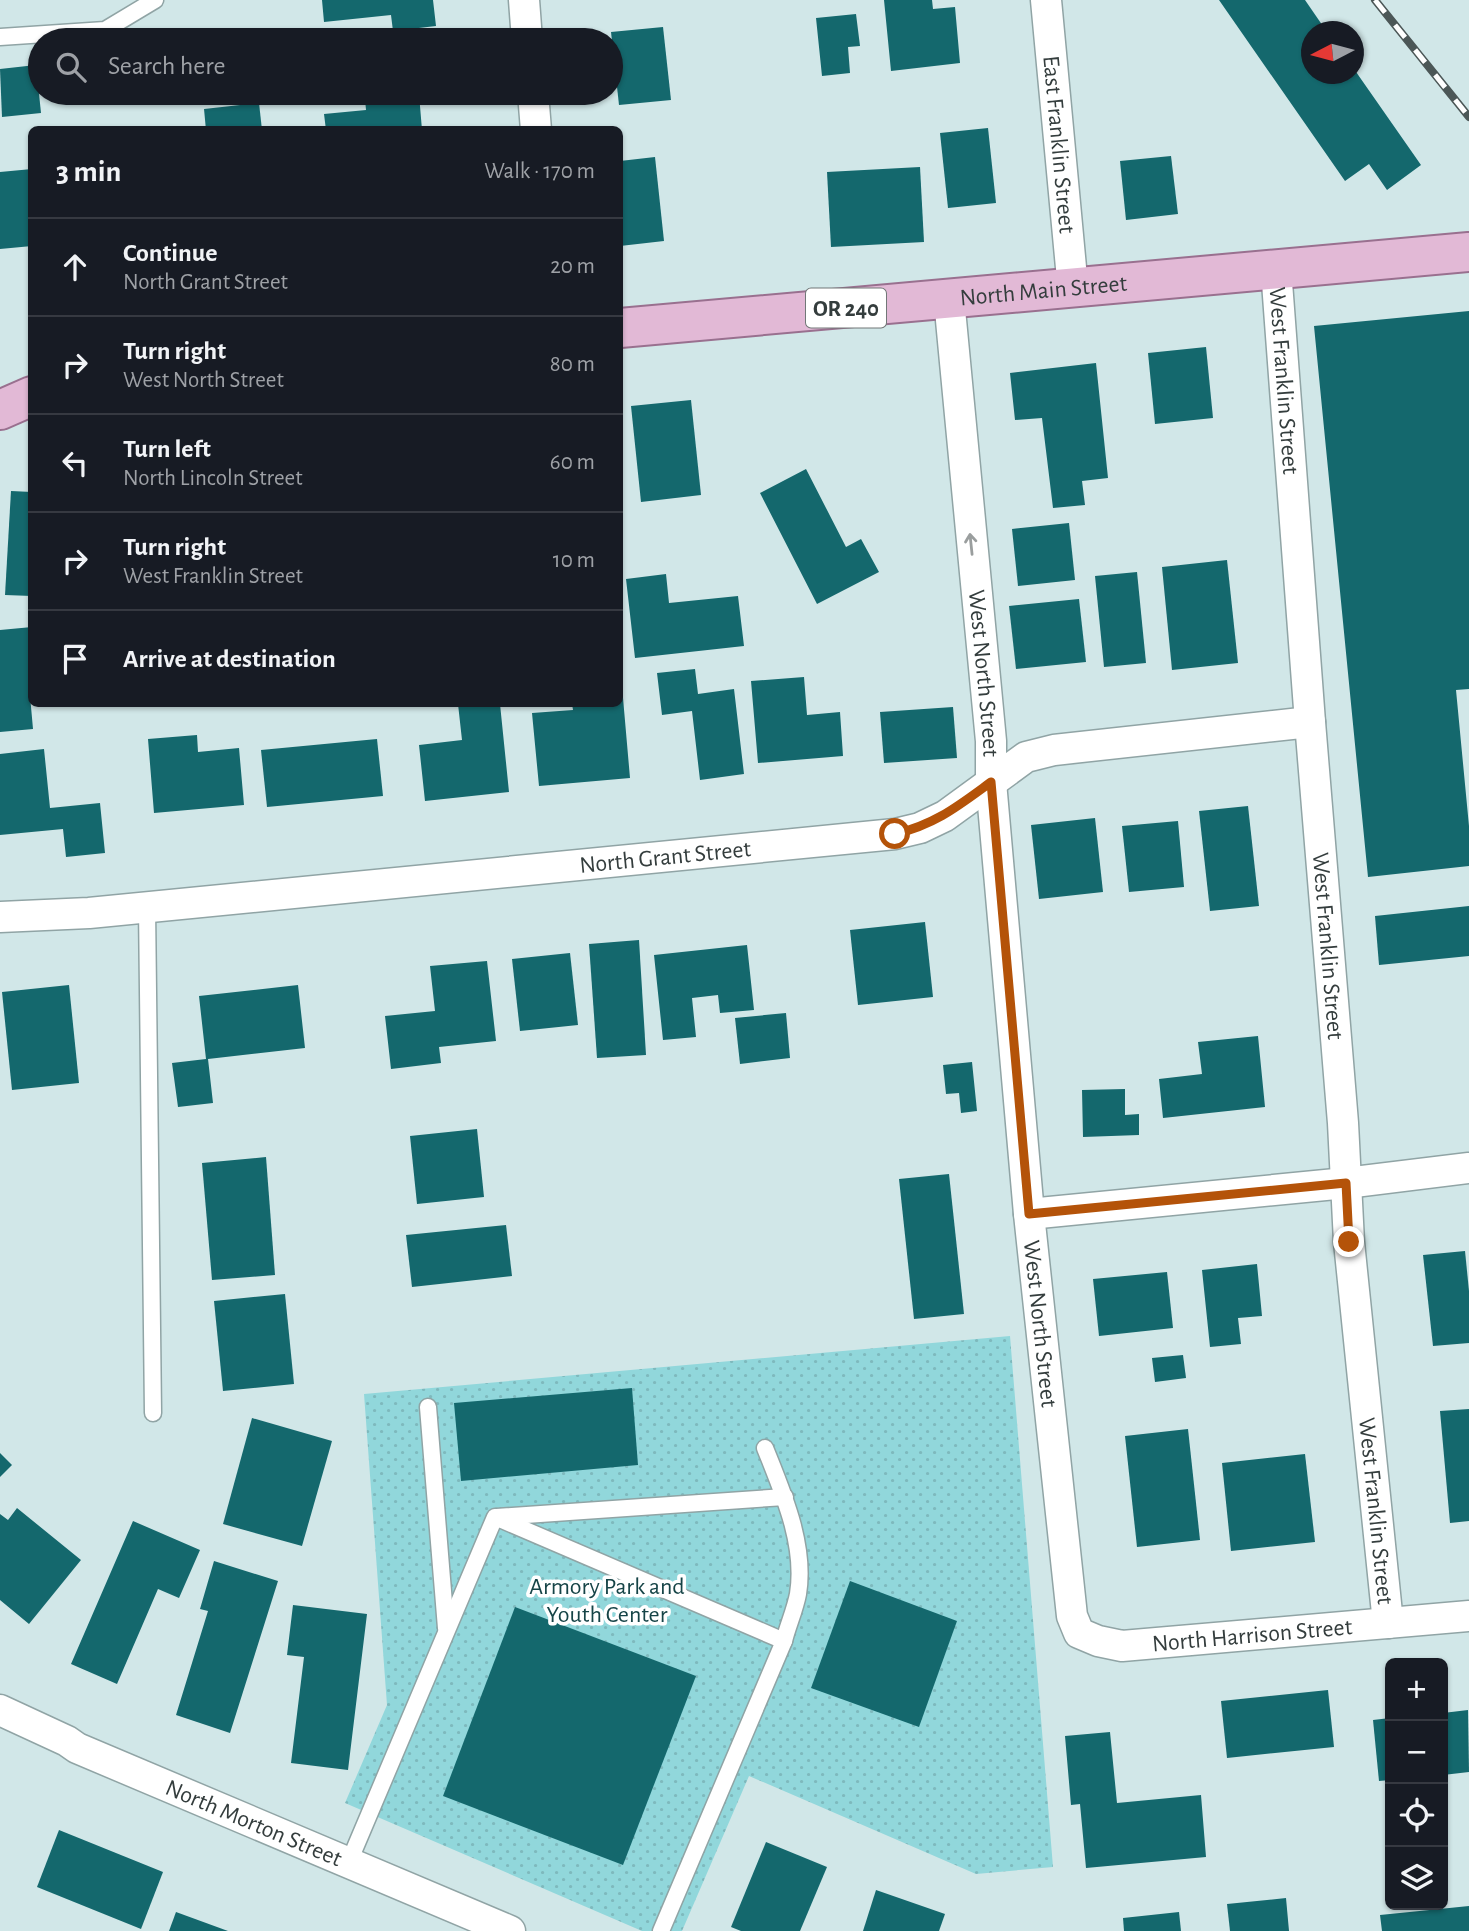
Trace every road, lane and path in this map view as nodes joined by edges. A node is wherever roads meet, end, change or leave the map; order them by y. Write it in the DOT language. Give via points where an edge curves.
graph roads {
  1 [pos="155,0"];
  2 [pos="524,0"];
  3 [pos="1046,0"];
  4 [pos="108,28"];
  5 [pos="526,28"];
  6 [pos="28,35"];
  7 [pos="0,37"];
  8 [pos="534,105"];
  9 [pos="536,126"];
  10 [pos="1469,252"];
  11 [pos="1276,270"];
  12 [pos="1073,289"];
  13 [pos="949,299"];
  14 [pos="623,328"];
  15 [pos="28,398"];
  16 [pos="0,410"];
  17 [pos="1310,722"];
  18 [pos="991,782"];
  19 [pos="147,907"];
  20 [pos="0,917"];
  21 [pos="1469,1168"];
  22 [pos="1346,1183"];
  23 [pos="1029,1214"];
  24 [pos="428,1407"];
  25 [pos="153,1413"];
  26 [pos="765,1448"];
  27 [pos="785,1497"];
  28 [pos="495,1517"];
  29 [pos="1469,1616"];
  30 [pos="1388,1623"];
  31 [pos="447,1631"];
  32 [pos="1080,1633"];
  33 [pos="784,1640"];
  34 [pos="0,1710"];
  35 [pos="349,1862"];
  36 [pos="510,1931"];
  37 [pos="661,1931"];
  1 -- 4 [label="lane"];
  2 -- 5 [label="street"];
  3 -- 12 [label="street, East Franklin Street"];
  6 -- 7 [label="lane"];
  8 -- 9 [label="street"];
  10 -- 11 [label="main road, North Main Street / OR 240"];
  11 -- 12 [label="main road, North Main Street / OR 240"];
  11 -- 17 [label="street, West Franklin Street"];
  12 -- 13 [label="main road, North Main Street / OR 240"];
  13 -- 14 [label="main road, North Main Street / OR 240"];
  18 -- 13 [label="street, West North Street, one-way" via="991,741"];
  15 -- 16 [label="main road"];
  17 -- 18 [label="street, North Grant Street" via="1054,750 1026,758"];
  17 -- 22 [label="street, West Franklin Street"];
  18 -- 19 [label="street, North Grant Street" via="945,816 895,834"];
  18 -- 23 [label="street, West North Street"];
  19 -- 20 [label="street, North Grant Street"];
  19 -- 25 [label="lane"];
  21 -- 22 [label="street"];
  22 -- 23 [label="street"];
  22 -- 30 [label="street, West Franklin Street"];
  23 -- 32 [label="street, West North Street" via="1069,1598"];
  24 -- 31 [label="lane"];
  26 -- 27 [label="lane"];
  27 -- 28 [label="lane"];
  27 -- 33 [label="lane" via="798,1552 798,1593"];
  28 -- 31 [label="lane"];
  28 -- 33 [label="lane"];
  29 -- 30 [label="street, North Harrison Street"];
  30 -- 32 [label="street, North Harrison Street" via="1122,1646"];
  31 -- 35 [label="lane"];
  33 -- 37 [label="lane"];
  34 -- 35 [label="street, North Morton Street" via="77,1748"];
  35 -- 36 [label="street, North Morton Street"];
}
